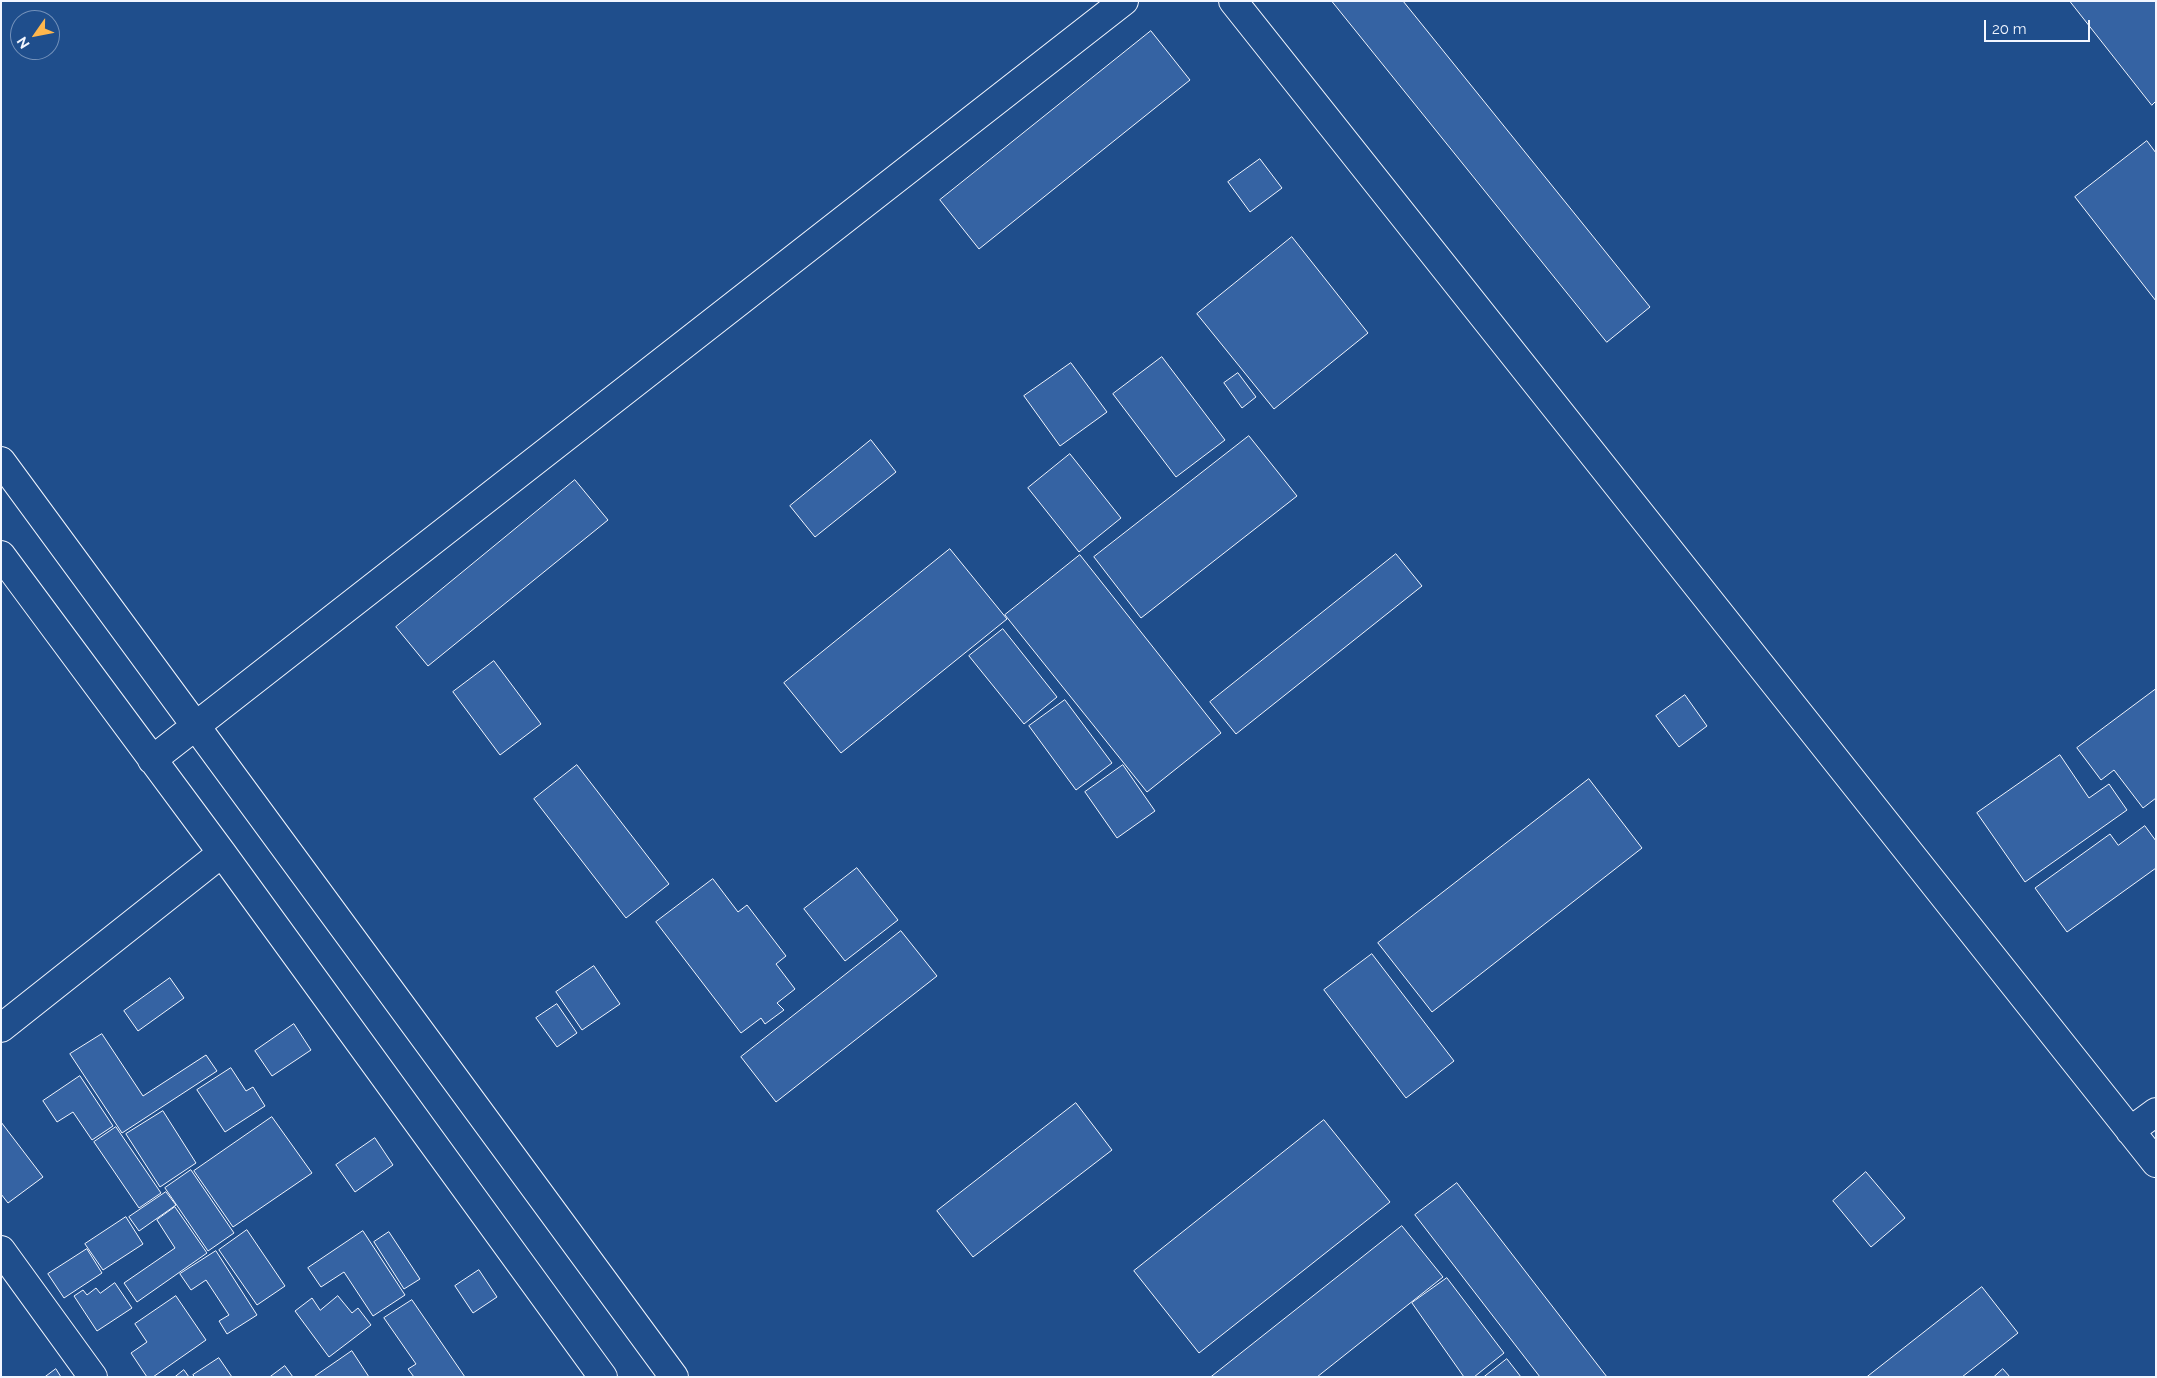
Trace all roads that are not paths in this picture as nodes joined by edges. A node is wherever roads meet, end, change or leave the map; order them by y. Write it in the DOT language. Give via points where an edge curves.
graph roads {
  1 [pos="1124,1"];
  2 [pos="1233,1"];
  3 [pos="1,461"];
  4 [pos="1,555"];
  5 [pos="195,726"];
  6 [pos="152,760"];
  7 [pos="222,853"];
  8 [pos="1,1028"];
  9 [pos="2156,1112"];
  10 [pos="2130,1131"];
  11 [pos="2156,1163"];
  12 [pos="1,1250"];
  13 [pos="93,1377"];
  14 [pos="603,1377"];
  15 [pos="674,1377"];
  1 -- 5 [label="street"];
  2 -- 10 [label="street"];
  3 -- 5 [label="street"];
  4 -- 6 [label="street"];
  5 -- 6 [label="street"];
  5 -- 15 [label="street"];
  6 -- 7 [label="street"];
  7 -- 8 [label="street"];
  7 -- 14 [label="street"];
  9 -- 10 [label="street"];
  10 -- 11 [label="street"];
  12 -- 13 [label="street"];
}
